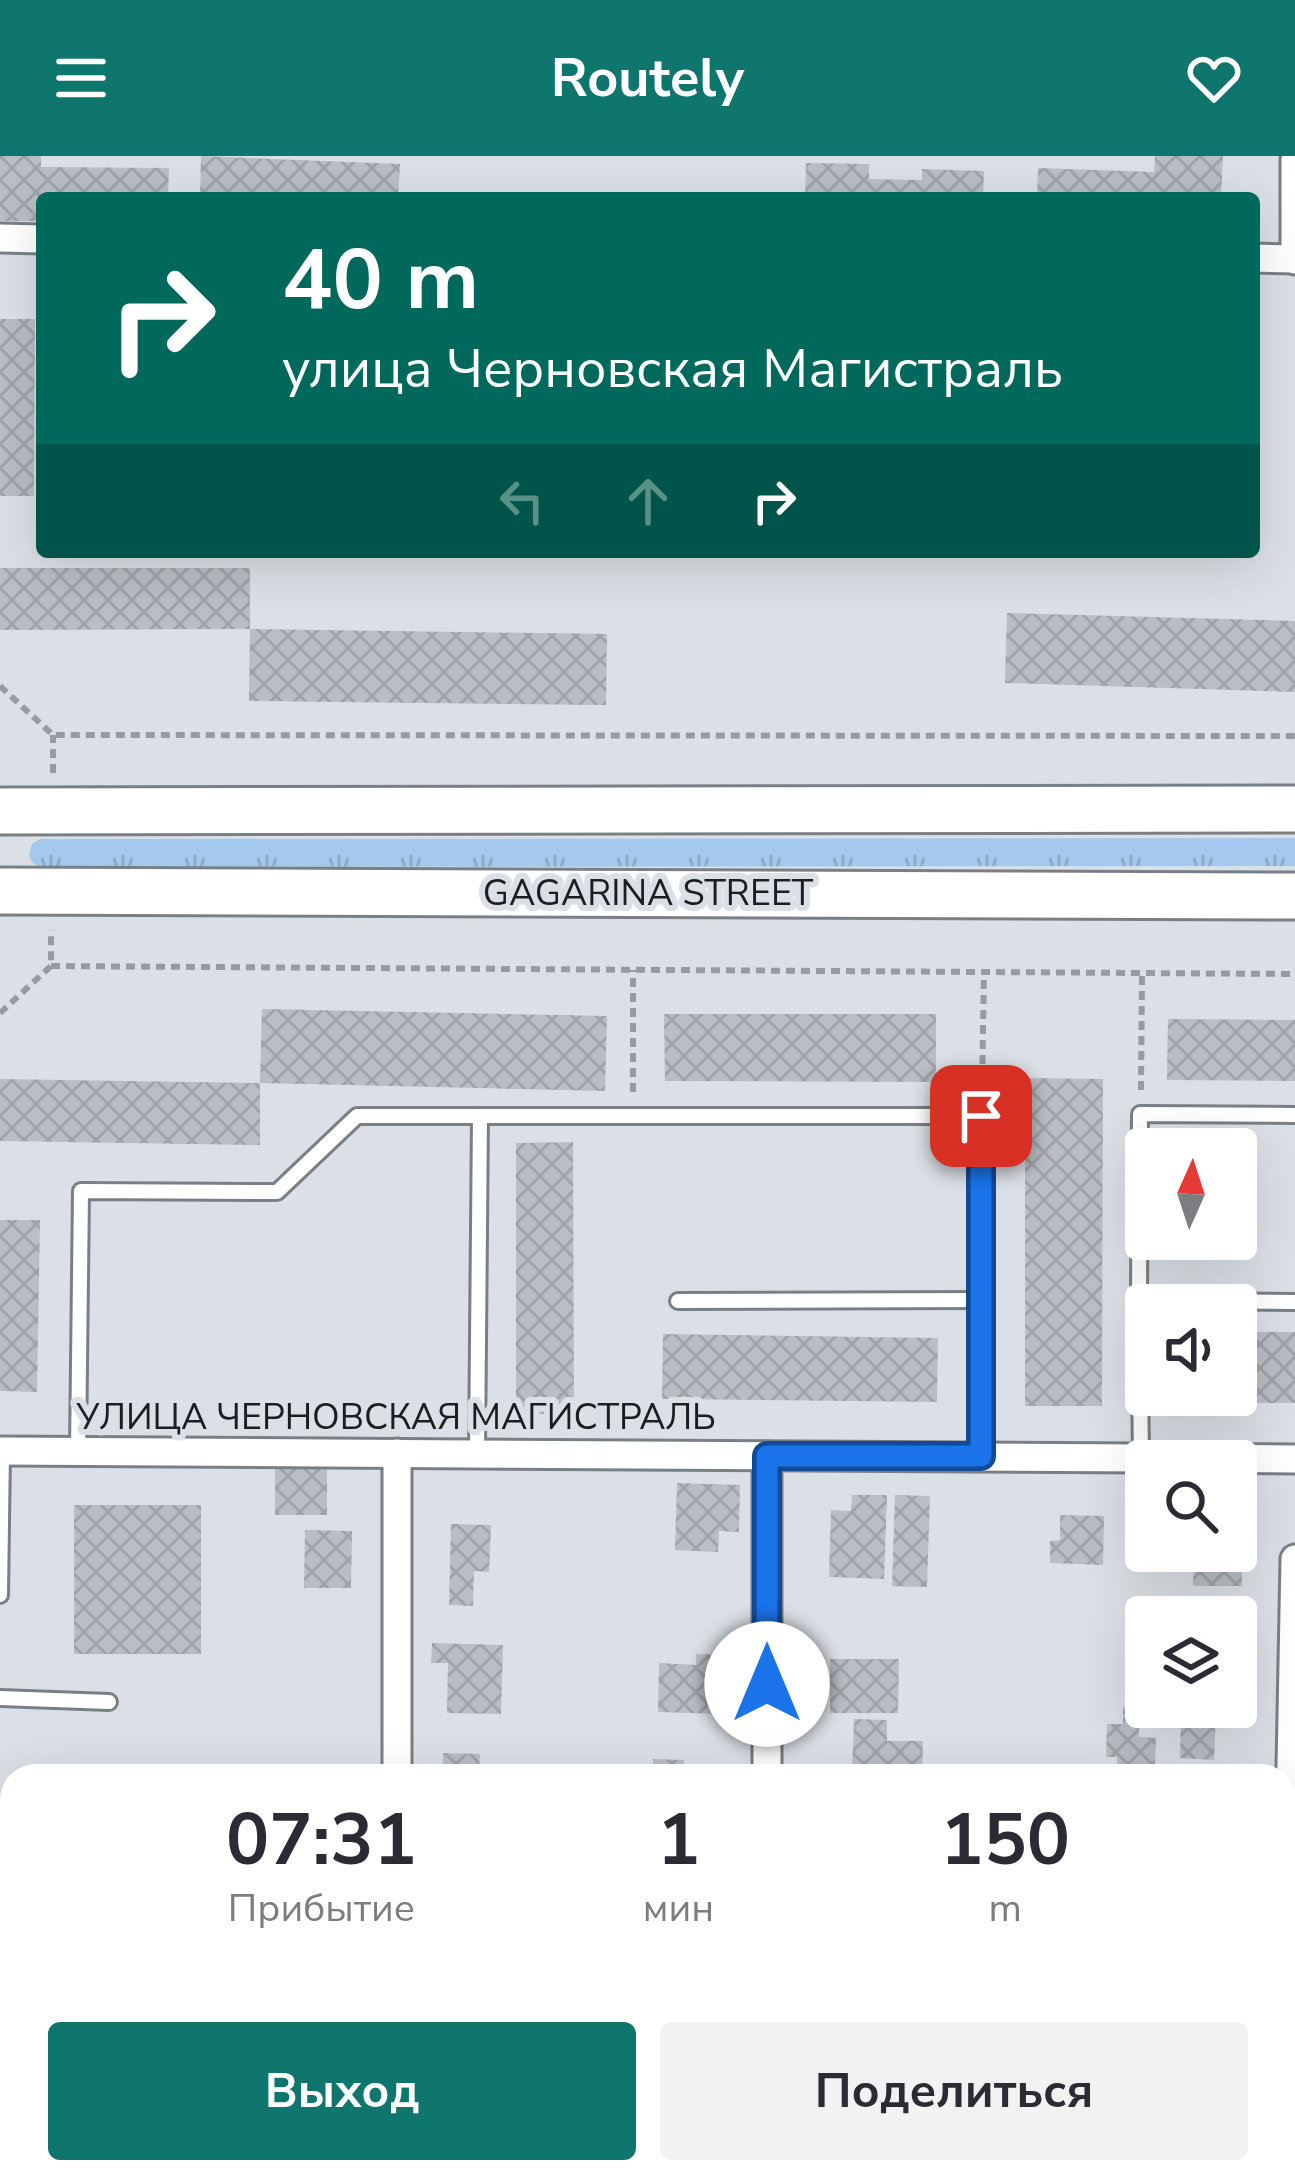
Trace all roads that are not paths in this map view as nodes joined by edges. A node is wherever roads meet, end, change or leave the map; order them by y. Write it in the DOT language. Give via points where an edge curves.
graph roads {
  1 [pos="1295,160"];
  2 [pos="0,238"];
  3 [pos="36,239"];
  4 [pos="1260,258"];
  5 [pos="1295,259"];
  6 [pos="1295,809"];
  7 [pos="0,811"];
  8 [pos="0,891"];
  9 [pos="1295,896"];
  10 [pos="1295,1115"];
  11 [pos="480,1117"];
  12 [pos="1139,1284"];
  13 [pos="980,1300"];
  14 [pos="678,1301"];
  15 [pos="1257,1302"];
  16 [pos="1295,1302"];
  17 [pos="1,1451"];
  18 [pos="78,1451"];
  19 [pos="397,1453"];
  20 [pos="477,1454"];
  21 [pos="767,1456"];
  22 [pos="981,1456"];
  23 [pos="1125,1457"];
  24 [pos="1257,1459"];
  25 [pos="1295,1459"];
  26 [pos="1295,1559"];
  27 [pos="0,1595"];
  28 [pos="0,1698"];
  29 [pos="110,1702"];
  30 [pos="397,1764"];
  31 [pos="767,1764"];
  32 [pos="1293,1764"];
  1 -- 5 [label="street"];
  2 -- 3 [label="street"];
  4 -- 5 [label="street"];
  6 -- 7 [label="main road"];
  8 -- 9 [label="main road, GAGARINA STREET"];
  10 -- 12 [label="lane" via="1141,1114"];
  11 -- 13 [label="lane" via="981,1116"];
  11 -- 18 [label="lane" via="357,1116 277,1192 82,1191"];
  11 -- 20 [label="lane"];
  13 -- 14 [label="lane"];
  13 -- 22 [label="lane"];
  15 -- 16 [label="lane"];
  17 -- 18 [label="street, УЛИЦА ЧЕРНОВСКАЯ МАГИСТРАЛЬ"];
  17 -- 27 [label="lane"];
  18 -- 19 [label="street, УЛИЦА ЧЕРНОВСКАЯ МАГИСТРАЛЬ"];
  19 -- 20 [label="street, УЛИЦА ЧЕРНОВСКАЯ МАГИСТРАЛЬ"];
  19 -- 30 [label="street"];
  20 -- 21 [label="street, УЛИЦА ЧЕРНОВСКАЯ МАГИСТРАЛЬ"];
  21 -- 22 [label="street, УЛИЦА ЧЕРНОВСКАЯ МАГИСТРАЛЬ"];
  21 -- 31 [label="street"];
  22 -- 23 [label="street, УЛИЦА ЧЕРНОВСКАЯ МАГИСТРАЛЬ"];
  24 -- 25 [label="street, УЛИЦА ЧЕРНОВСКАЯ МАГИСТРАЛЬ"];
  26 -- 32 [label="street"];
  28 -- 29 [label="lane"];
}
